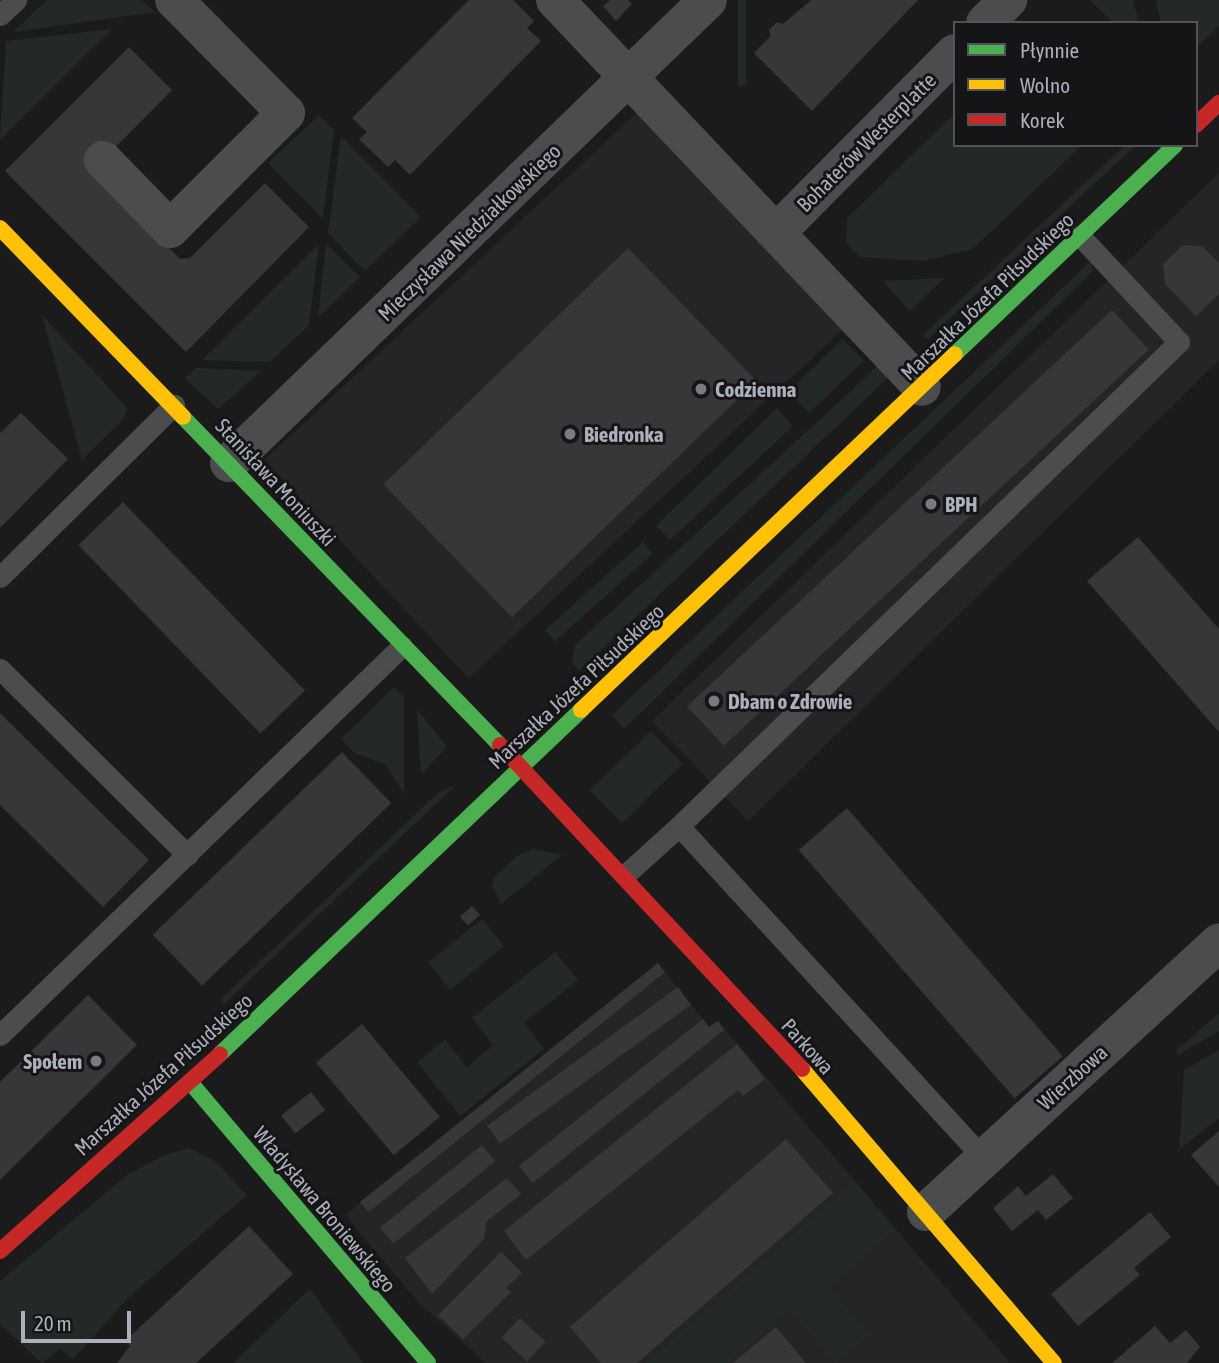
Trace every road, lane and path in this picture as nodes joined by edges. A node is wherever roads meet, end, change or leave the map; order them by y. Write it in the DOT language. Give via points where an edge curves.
graph roads {
  1 [pos="16,0"];
  2 [pos="174,0"];
  3 [pos="555,0"];
  4 [pos="708,0"];
  5 [pos="1008,0"];
  6 [pos="0,15"];
  7 [pos="987,21"];
  8 [pos="953,55"];
  9 [pos="629,77"];
  10 [pos="1219,103"];
  11 [pos="1198,123"];
  12 [pos="1173,147"];
  13 [pos="103,160"];
  14 [pos="0,228"];
  15 [pos="777,232"];
  16 [pos="1080,236"];
  17 [pos="922,387"];
  18 [pos="174,405"];
  19 [pos="229,463"];
  20 [pos="0,577"];
  21 [pos="402,646"];
  22 [pos="0,669"];
  23 [pos="522,766"];
  24 [pos="679,826"];
  25 [pos="187,855"];
  26 [pos="625,875"];
  27 [pos="1219,943"];
  28 [pos="0,1035"];
  29 [pos="190,1082"];
  30 [pos="983,1158"];
  31 [pos="926,1212"];
  32 [pos="0,1251"];
  33 [pos="425,1362"];
  34 [pos="1054,1363"];
  1 -- 6 [label="lane"];
  2 -- 13 [label="street" via="286,113 170,229"];
  3 -- 9 [label="street"];
  4 -- 9 [label="street, Mieczysława Niedziałkowskiego"];
  5 -- 7 [label="street"];
  8 -- 15 [label="street, Bohaterów Westerplatte"];
  9 -- 15 [label="street"];
  9 -- 19 [label="street, Mieczysława Niedziałkowskiego"];
  10 -- 11 [label="street"];
  12 -- 16 [label="street, Marszałka Józefa Piłsudskiego"];
  14 -- 18 [label="street, Stanisława Moniuszki"];
  15 -- 17 [label="street"];
  16 -- 17 [label="street, Marszałka Józefa Piłsudskiego"];
  16 -- 24 [label="lane" via="1179,342"];
  17 -- 23 [label="street, Marszałka Józefa Piłsudskiego"];
  18 -- 19 [label="street, Stanisława Moniuszki"];
  18 -- 20 [label="lane"];
  19 -- 21 [label="street, Stanisława Moniuszki"];
  21 -- 23 [label="street, Stanisława Moniuszki"];
  21 -- 25 [label="lane"];
  22 -- 25 [label="lane"];
  23 -- 26 [label="street, Parkowa"];
  23 -- 29 [label="street, Marszałka Józefa Piłsudskiego"];
  24 -- 26 [label="lane"];
  24 -- 30 [label="lane"];
  25 -- 28 [label="lane"];
  26 -- 31 [label="street, Parkowa"];
  27 -- 30 [label="street, Wierzbowa"];
  29 -- 32 [label="street, Marszałka Józefa Piłsudskiego"];
  29 -- 33 [label="street, Władysława Broniewskiego"];
  30 -- 31 [label="street, Wierzbowa"];
  31 -- 34 [label="street, Parkowa"];
}
